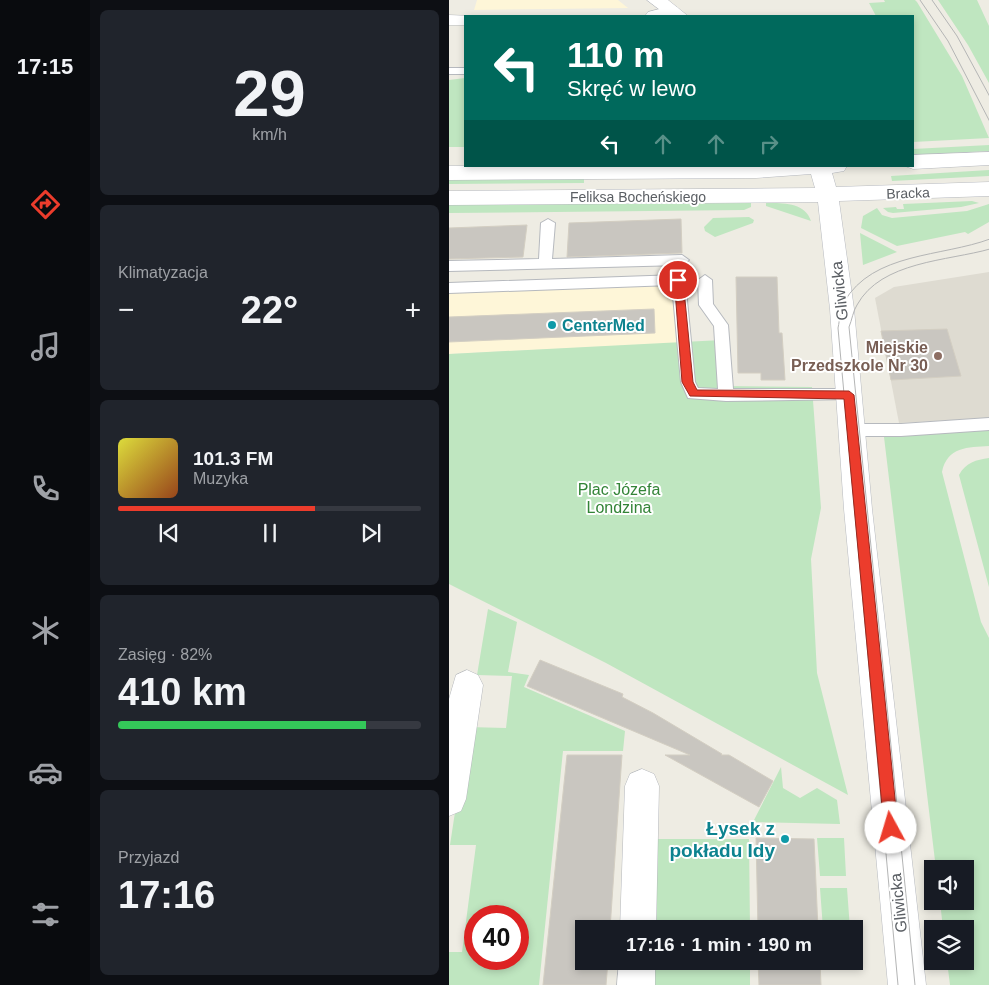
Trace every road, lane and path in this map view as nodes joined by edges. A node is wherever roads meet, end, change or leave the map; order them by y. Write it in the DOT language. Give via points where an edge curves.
graph roads {
  1 [pos="656,0"];
  2 [pos="668,14"];
  3 [pos="449,20"];
  4 [pos="464,20"];
  5 [pos="449,71"];
  6 [pos="464,71"];
  7 [pos="989,158"];
  8 [pos="914,162"];
  9 [pos="826,167"];
  10 [pos="449,173"];
  11 [pos="989,189"];
  12 [pos="827,195"];
  13 [pos="449,198"];
  14 [pos="548,223"];
  15 [pos="682,260"];
  16 [pos="545,263"];
  17 [pos="449,266"];
  18 [pos="705,280"];
  19 [pos="449,288"];
  20 [pos="726,395"];
  21 [pos="849,395"];
  22 [pos="989,424"];
  23 [pos="851,430"];
  24 [pos="467,685"];
  25 [pos="643,786"];
  26 [pos="449,799"];
  27 [pos="638,920"];
  28 [pos="637,970"];
  29 [pos="636,985"];
  30 [pos="907,985"];
  1 -- 2 [label="main road"];
  3 -- 4 [label="main road"];
  5 -- 6 [label="lane"];
  7 -- 8 [label="main road, Bracka"];
  9 -- 10 [label="main road, Feliksa Bocheńskiego" via="756,171"];
  9 -- 12 [label="main road, Gliwicka"];
  11 -- 12 [label="main road, Bracka"];
  12 -- 13 [label="main road, Feliksa Bocheńskiego"];
  12 -- 21 [label="main road, Gliwicka"];
  14 -- 16 [label="lane"];
  15 -- 16 [label="lane"];
  16 -- 17 [label="lane"];
  18 -- 20 [label="lane" via="706,305 721,325"];
  19 -- 20 [label="lane" via="678,280 688,382 693,394"];
  20 -- 21 [label="lane"];
  21 -- 23 [label="main road, Gliwicka"];
  22 -- 23 [label="lane"];
  23 -- 30 [label="main road, Gliwicka"];
  24 -- 26 [label="main road"];
  25 -- 27 [label="main road"];
  28 -- 29 [label="main road"];
}
